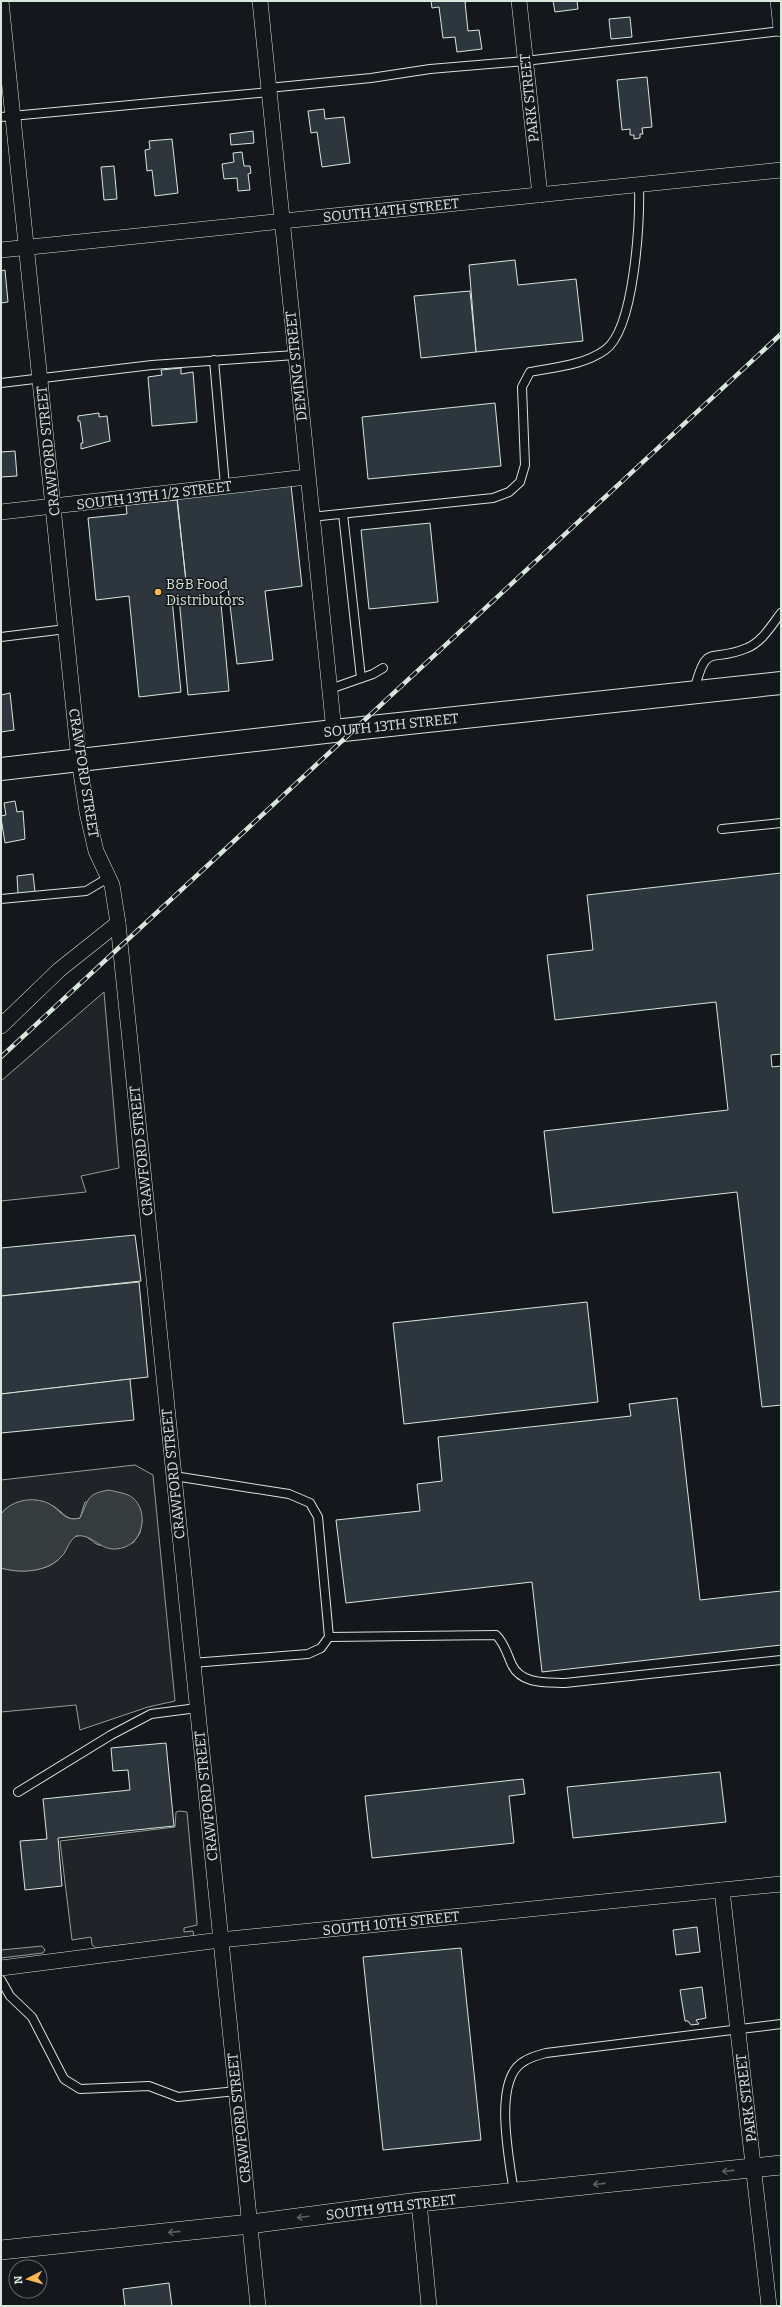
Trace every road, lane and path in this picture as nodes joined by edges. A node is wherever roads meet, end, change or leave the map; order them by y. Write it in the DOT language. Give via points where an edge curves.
graph roads {
  1 [pos="1,1"];
  2 [pos="260,1"];
  3 [pos="519,1"];
  4 [pos="778,1"];
  5 [pos="781,30"];
  6 [pos="525,61"];
  7 [pos="268,90"];
  8 [pos="7,116"];
  9 [pos="781,170"];
  10 [pos="639,184"];
  11 [pos="540,195"];
  12 [pos="282,222"];
  13 [pos="27,247"];
  14 [pos="1,250"];
  15 [pos="295,355"];
  16 [pos="214,360"];
  17 [pos="41,379"];
  18 [pos="1,383"];
  19 [pos="307,477"];
  20 [pos="225,486"];
  21 [pos="54,507"];
  22 [pos="1,512"];
  23 [pos="343,514"];
  24 [pos="311,517"];
  25 [pos="781,613"];
  26 [pos="66,629"];
  27 [pos="1,637"];
  28 [pos="383,668"];
  29 [pos="361,678"];
  30 [pos="781,683"];
  31 [pos="330,689"];
  32 [pos="694,693"];
  33 [pos="334,730"];
  34 [pos="79,760"];
  35 [pos="1,769"];
  36 [pos="781,823"];
  37 [pos="722,829"];
  38 [pos="108,878"];
  39 [pos="1,899"];
  40 [pos="118,923"];
  41 [pos="1,1026"];
  42 [pos="174,1476"];
  43 [pos="329,1638"];
  44 [pos="781,1660"];
  45 [pos="192,1663"];
  46 [pos="197,1708"];
  47 [pos="18,1792"];
  48 [pos="781,1884"];
  49 [pos="722,1890"];
  50 [pos="220,1940"];
  51 [pos="1,1968"];
  52 [pos="1,1980"];
  53 [pos="781,2024"];
  54 [pos="738,2028"];
  55 [pos="236,2091"];
  56 [pos="781,2165"];
  57 [pos="754,2168"];
  58 [pos="514,2193"];
  59 [pos="418,2202"];
  60 [pos="250,2224"];
  61 [pos="1,2250"];
  62 [pos="258,2306"];
  63 [pos="429,2306"];
  64 [pos="769,2306"];
  1 -- 8 [label="street, CRAWFORD STREET"];
  2 -- 7 [label="street, DEMING STREET"];
  3 -- 6 [label="street, PARK STREET"];
  4 -- 5 [label="street"];
  5 -- 6 [label="lane"];
  6 -- 7 [label="lane" via="430,69"];
  6 -- 11 [label="street, PARK STREET"];
  7 -- 8 [label="lane"];
  7 -- 12 [label="street, DEMING STREET"];
  8 -- 13 [label="street, CRAWFORD STREET"];
  9 -- 10 [label="street, SOUTH 14TH STREET"];
  10 -- 11 [label="street, SOUTH 14TH STREET"];
  10 -- 23 [label="lane" via="640,207 629,302 617,338 606,350 586,361 530,372 522,387 525,466 520,482 509,492 493,498"];
  11 -- 12 [label="street, SOUTH 14TH STREET"];
  12 -- 13 [label="street, SOUTH 14TH STREET"];
  12 -- 15 [label="street, DEMING STREET"];
  13 -- 14 [label="street, SOUTH 14TH STREET"];
  13 -- 17 [label="street, CRAWFORD STREET"];
  15 -- 16 [label="lane"];
  15 -- 19 [label="street, DEMING STREET"];
  16 -- 17 [label="lane"];
  16 -- 20 [label="lane"];
  17 -- 18 [label="lane"];
  17 -- 21 [label="street, CRAWFORD STREET"];
  19 -- 20 [label="street, SOUTH 13TH 1/2 STREET"];
  19 -- 24 [label="street, DEMING STREET"];
  20 -- 21 [label="street, SOUTH 13TH 1/2 STREET"];
  21 -- 22 [label="street, SOUTH 13TH 1/2 STREET"];
  21 -- 26 [label="street, CRAWFORD STREET"];
  23 -- 24 [label="lane"];
  23 -- 29 [label="lane"];
  24 -- 31 [label="street, DEMING STREET"];
  25 -- 32 [label="lane" via="758,642 747,648 707,658 700,669"];
  26 -- 27 [label="lane"];
  26 -- 34 [label="street, CRAWFORD STREET"];
  28 -- 29 [label="lane"];
  29 -- 31 [label="lane"];
  30 -- 32 [label="main road, SOUTH 13TH STREET"];
  31 -- 33 [label="street, DEMING STREET"];
  32 -- 33 [label="main road, SOUTH 13TH STREET"];
  33 -- 34 [label="main road, SOUTH 13TH STREET"];
  34 -- 35 [label="main road, SOUTH 13TH STREET"];
  34 -- 38 [label="street, CRAWFORD STREET" via="96,851"];
  36 -- 37 [label="lane"];
  38 -- 39 [label="lane" via="86,891"];
  38 -- 40 [label="street, CRAWFORD STREET" via="112,885"];
  40 -- 41 [label="street" via="59,970"];
  40 -- 42 [label="street, CRAWFORD STREET"];
  42 -- 43 [label="lane" via="289,1494 310,1504 318,1517"];
  42 -- 45 [label="street, CRAWFORD STREET"];
  43 -- 44 [label="lane" via="496,1635 502,1641 512,1666 521,1676 537,1682 566,1682"];
  43 -- 45 [label="lane" via="321,1648 308,1654"];
  45 -- 46 [label="street, CRAWFORD STREET"];
  46 -- 47 [label="lane" via="151,1714 111,1735"];
  46 -- 50 [label="street, CRAWFORD STREET"];
  48 -- 49 [label="street, SOUTH 10TH STREET"];
  49 -- 50 [label="street, SOUTH 10TH STREET"];
  49 -- 54 [label="street, PARK STREET"];
  50 -- 51 [label="street, SOUTH 10TH STREET"];
  50 -- 55 [label="street, CRAWFORD STREET"];
  52 -- 55 [label="lane" via="10,1996 32,2017 64,2079 80,2089 149,2086 178,2097"];
  53 -- 54 [label="lane"];
  54 -- 57 [label="street, PARK STREET"];
  54 -- 58 [label="lane" via="546,2052 521,2062 508,2082 504,2106"];
  55 -- 60 [label="street, CRAWFORD STREET"];
  56 -- 57 [label="street, SOUTH 9TH STREET"];
  57 -- 58 [label="street, SOUTH 9TH STREET, one-way"];
  57 -- 64 [label="street, PARK STREET"];
  58 -- 59 [label="street, SOUTH 9TH STREET"];
  59 -- 60 [label="street, SOUTH 9TH STREET, one-way"];
  59 -- 63 [label="street"];
  60 -- 61 [label="street, SOUTH 9TH STREET, one-way"];
  60 -- 62 [label="street, CRAWFORD STREET"];
}
